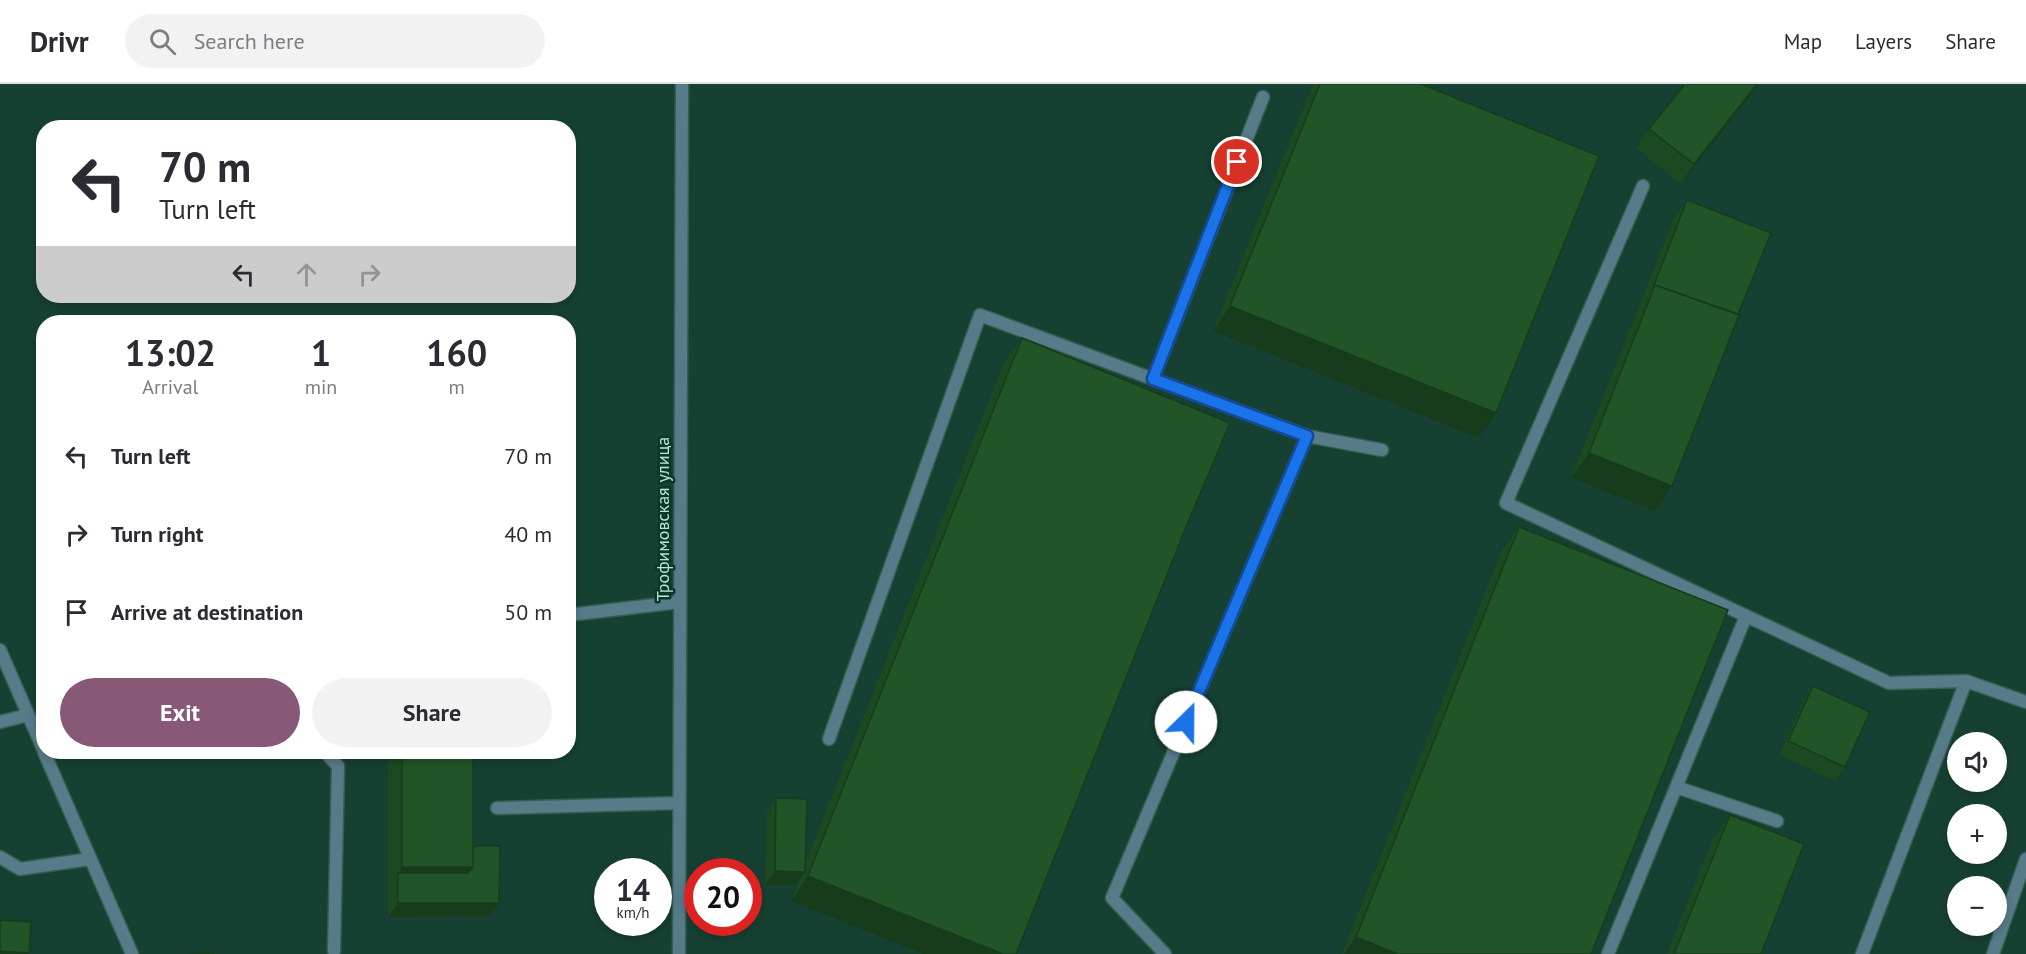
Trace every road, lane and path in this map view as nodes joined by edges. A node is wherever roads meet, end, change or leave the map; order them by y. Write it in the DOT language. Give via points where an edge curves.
graph roads {
  1 [pos="682,84"];
  2 [pos="1263,98"];
  3 [pos="1643,186"];
  4 [pos="1153,379"];
  5 [pos="1307,436"];
  6 [pos="1382,450"];
  7 [pos="681,602"];
  8 [pos="576,614"];
  9 [pos="1746,616"];
  10 [pos="0,650"];
  11 [pos="1965,681"];
  12 [pos="2026,702"];
  13 [pos="28,715"];
  14 [pos="0,722"];
  15 [pos="36,733"];
  16 [pos="830,739"];
  17 [pos="47,759"];
  18 [pos="332,759"];
  19 [pos="1676,787"];
  20 [pos="679,803"];
  21 [pos="497,808"];
  22 [pos="1776,821"];
  23 [pos="0,857"];
  24 [pos="90,859"];
  25 [pos="2026,859"];
  26 [pos="334,951"];
  27 [pos="132,954"];
  28 [pos="679,954"];
  29 [pos="1165,954"];
  30 [pos="1608,954"];
  31 [pos="1862,954"];
  32 [pos="1993,954"];
  1 -- 7 [label="street, Трофимовская улица"];
  2 -- 4 [label="street"];
  3 -- 9 [label="street" via="1506,503"];
  4 -- 5 [label="street"];
  4 -- 16 [label="street" via="980,315"];
  5 -- 6 [label="street"];
  5 -- 29 [label="street" via="1112,898"];
  7 -- 8 [label="street"];
  7 -- 20 [label="street, Трофимовская улица"];
  9 -- 11 [label="street" via="1889,682"];
  9 -- 19 [label="street"];
  10 -- 13 [label="street"];
  11 -- 12 [label="street"];
  11 -- 31 [label="street"];
  13 -- 14 [label="street"];
  13 -- 15 [label="street"];
  17 -- 24 [label="street"];
  18 -- 26 [label="street" via="338,766"];
  19 -- 22 [label="street"];
  19 -- 30 [label="street"];
  20 -- 21 [label="street"];
  20 -- 28 [label="street, Трофимовская улица"];
  23 -- 24 [label="street" via="20,869"];
  24 -- 27 [label="street"];
  25 -- 32 [label="street"];
}
